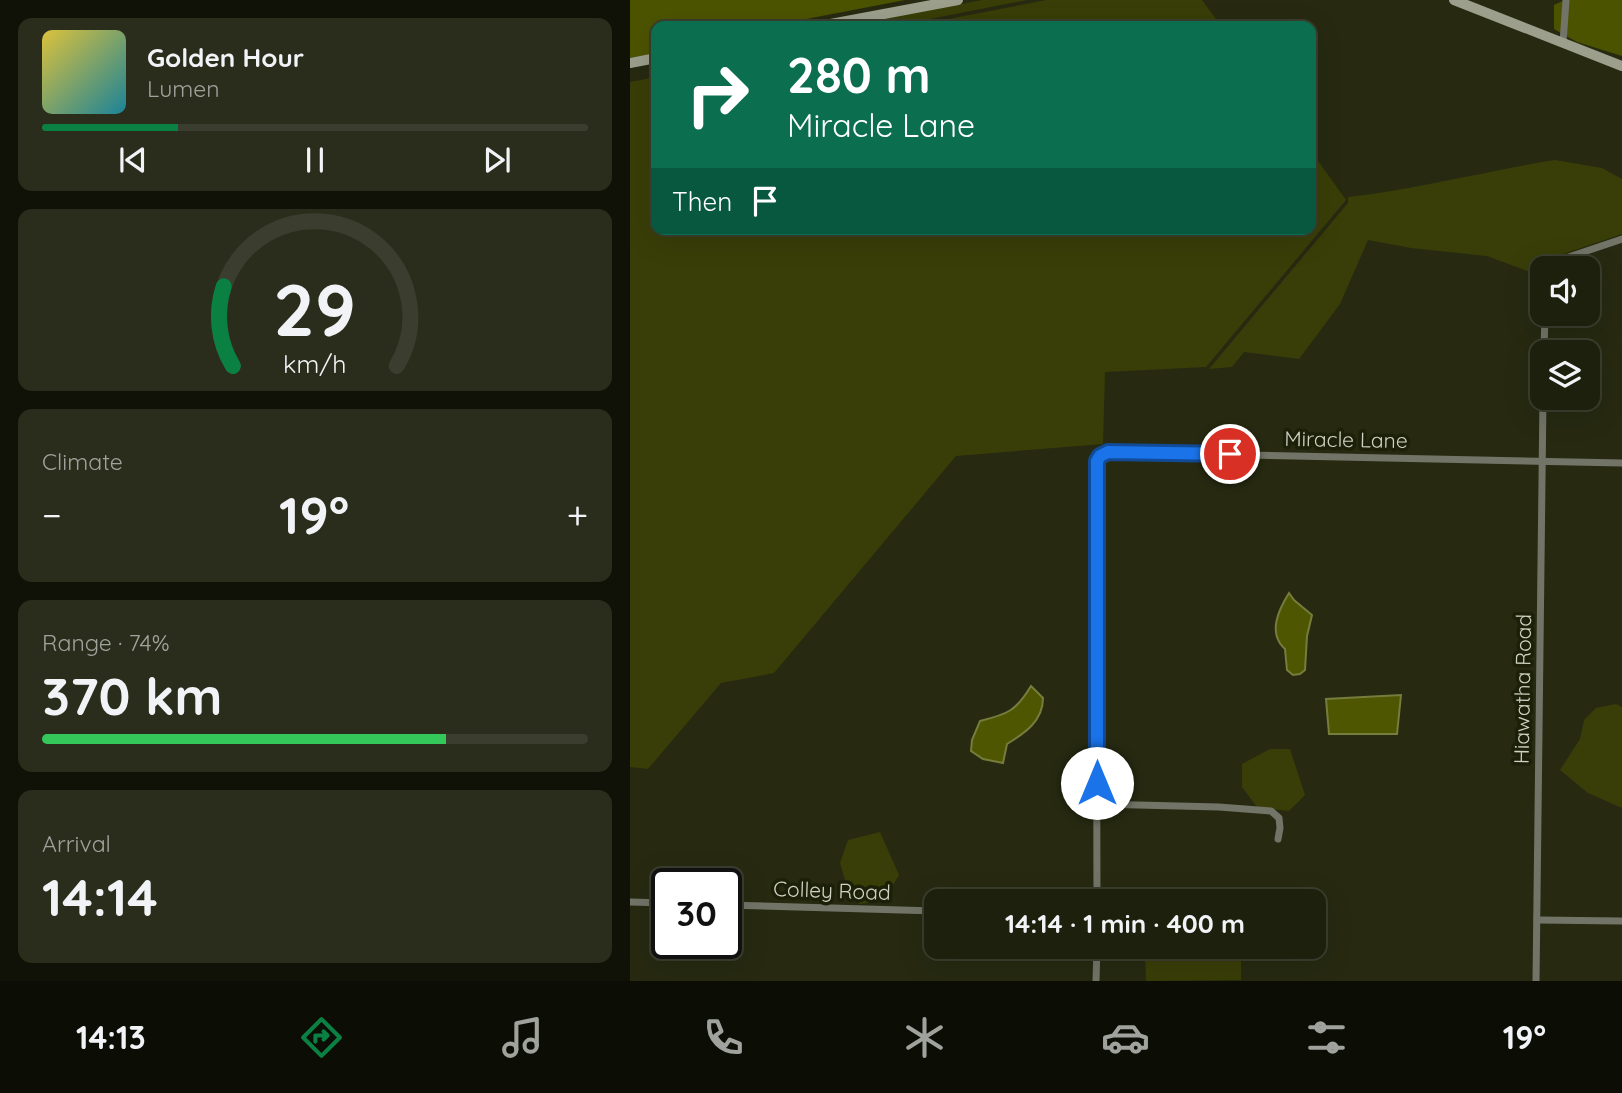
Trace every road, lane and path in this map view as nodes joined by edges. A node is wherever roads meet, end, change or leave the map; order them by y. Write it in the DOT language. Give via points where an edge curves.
graph roads {
  1 [pos="958,0"];
  2 [pos="1454,0"];
  3 [pos="1566,0"];
  4 [pos="847,21"];
  5 [pos="1563,43"];
  6 [pos="651,59"];
  7 [pos="630,63"];
  8 [pos="1622,66"];
  9 [pos="1622,239"];
  10 [pos="1572,256"];
  11 [pos="1543,410"];
  12 [pos="1542,461"];
  13 [pos="1622,463"];
  14 [pos="1097,804"];
  15 [pos="1278,839"];
  16 [pos="1097,889"];
  17 [pos="630,902"];
  18 [pos="651,903"];
  19 [pos="742,905"];
  20 [pos="924,911"];
  21 [pos="1537,920"];
  22 [pos="1622,921"];
  23 [pos="1097,959"];
  24 [pos="1096,981"];
  25 [pos="1536,981"];
  1 -- 4 [label="main road"];
  2 -- 5 [label="main road"];
  3 -- 5 [label="street"];
  5 -- 8 [label="main road"];
  6 -- 7 [label="main road"];
  9 -- 10 [label="street"];
  11 -- 12 [label="street, Hiawatha Road"];
  12 -- 13 [label="street, Miracle Lane"];
  12 -- 14 [label="street, Miracle Lane" via="1108,452 1100,456 1096,464"];
  12 -- 21 [label="street, Hiawatha Road"];
  14 -- 15 [label="street" via="1271,811 1279,818"];
  14 -- 16 [label="street"];
  17 -- 18 [label="street"];
  19 -- 20 [label="street, Colley Road"];
  21 -- 22 [label="street"];
  21 -- 25 [label="street, Hiawatha Road"];
  23 -- 24 [label="street"];
}
